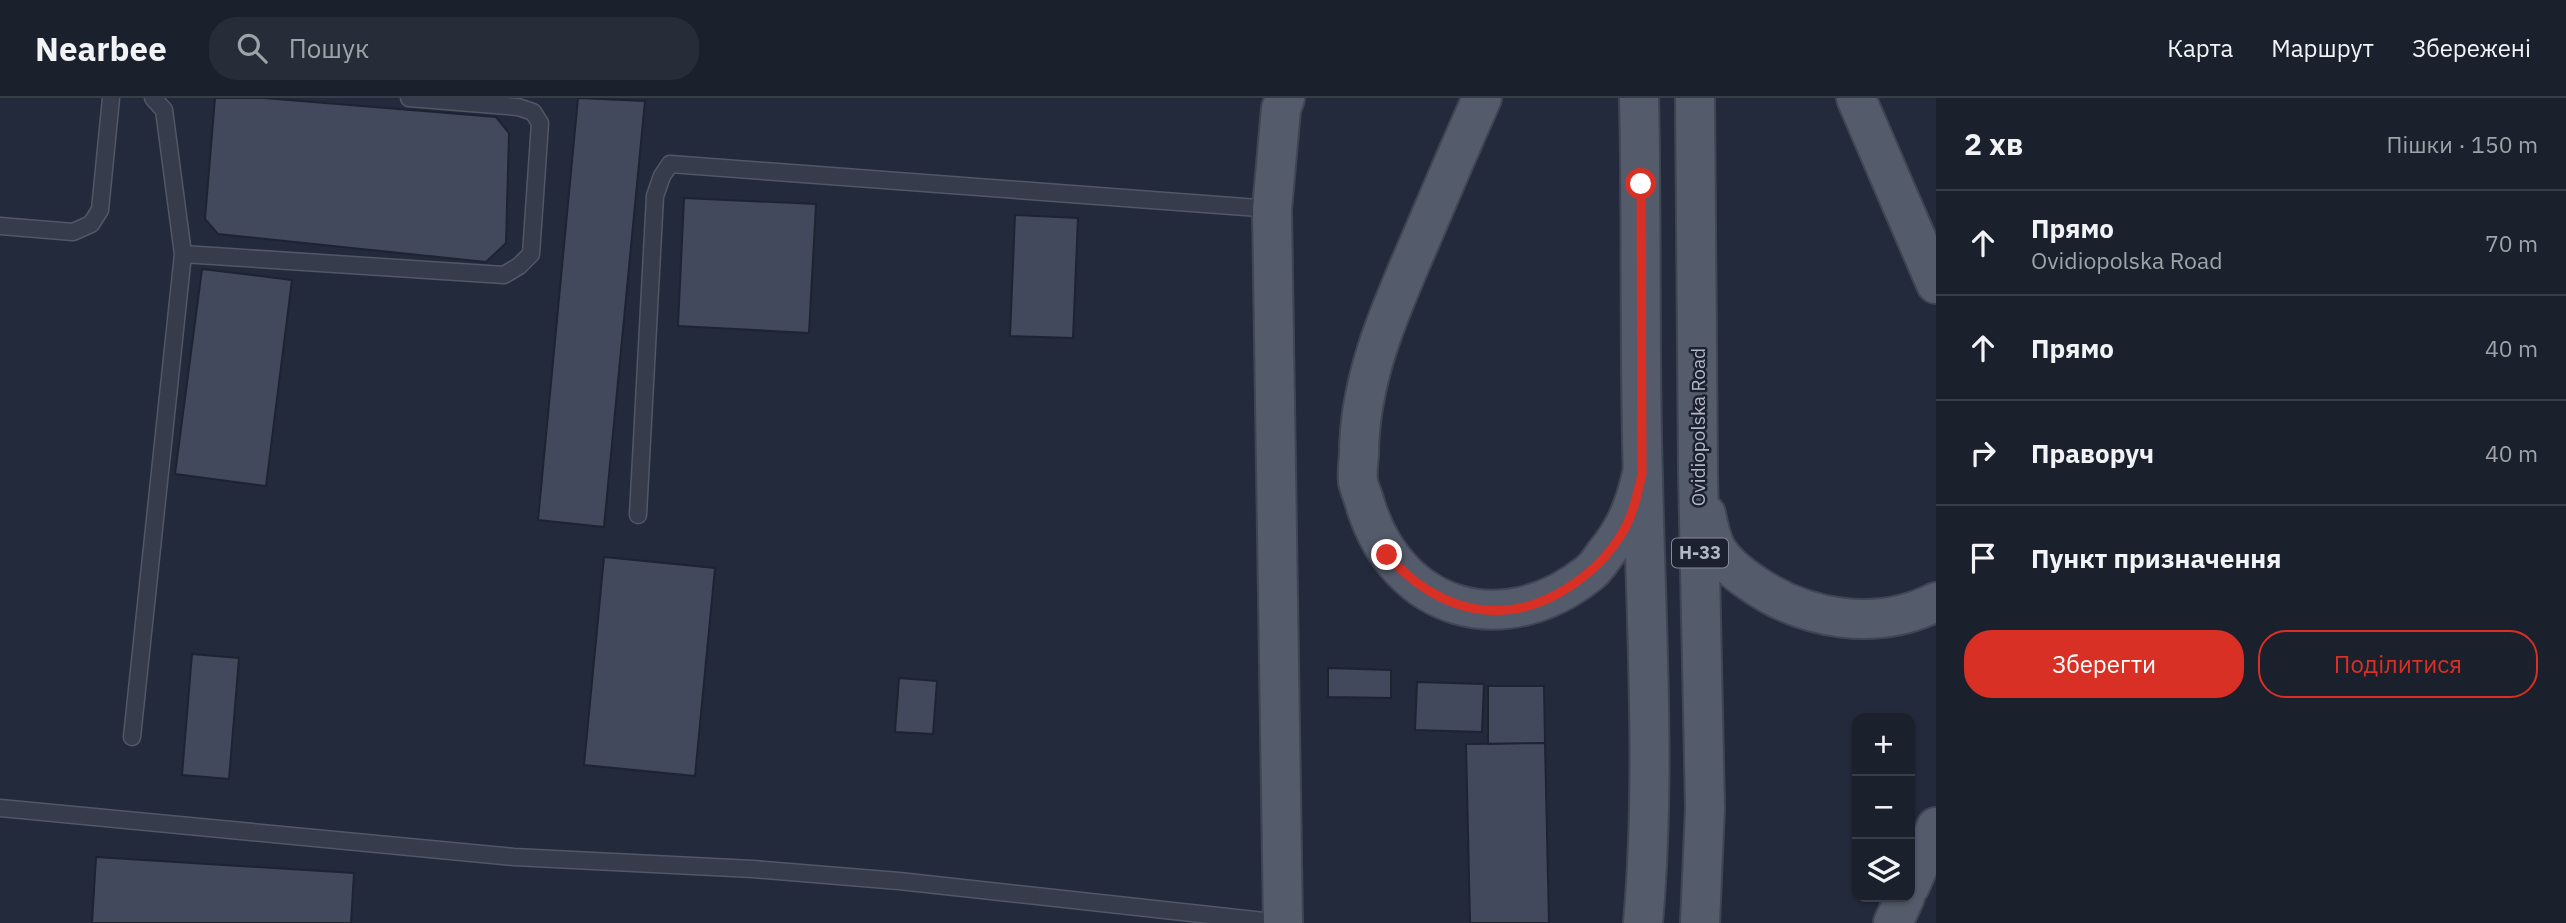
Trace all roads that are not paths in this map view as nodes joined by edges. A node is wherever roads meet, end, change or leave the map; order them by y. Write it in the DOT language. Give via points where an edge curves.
graph roads {
  1 [pos="111,98"];
  2 [pos="154,98"];
  3 [pos="410,98"];
  4 [pos="1285,98"];
  5 [pos="1482,98"];
  6 [pos="1639,98"];
  7 [pos="1695,98"];
  8 [pos="1856,98"];
  9 [pos="1272,209"];
  10 [pos="0,226"];
  11 [pos="183,254"];
  12 [pos="1936,284"];
  13 [pos="1642,474"];
  14 [pos="1698,474"];
  15 [pos="638,515"];
  16 [pos="1936,602"];
  17 [pos="132,737"];
  18 [pos="0,808"];
  19 [pos="1936,827"];
  20 [pos="1915,875"];
  21 [pos="1903,902"];
  22 [pos="1283,923"];
  23 [pos="1643,923"];
  24 [pos="1700,923"];
  25 [pos="1893,923"];
  1 -- 10 [label="lane" via="100,210 91,224 73,232"];
  2 -- 11 [label="lane" via="164,110"];
  3 -- 11 [label="lane" via="518,107 533,112 540,122 531,254 519,266 504,275"];
  4 -- 9 [label="main road"];
  5 -- 13 [label="main road" via="1370,366 1359,433 1358,482 1373,529 1405,575 1435,596 1463,607 1521,609 1550,599 1590,573 1621,535 1635,507"];
  6 -- 13 [label="main road, Н-33"];
  7 -- 14 [label="main road, Ovidiopolska Road / Н-33"];
  8 -- 12 [label="main road"];
  9 -- 15 [label="lane" via="670,164 655,196"];
  9 -- 22 [label="main road"];
  11 -- 17 [label="lane"];
  13 -- 23 [label="main road, Н-33" via="1649,725"];
  14 -- 16 [label="main road" via="1717,551 1740,575 1774,598 1814,614 1853,618 1885,618 1916,612"];
  14 -- 24 [label="main road, Ovidiopolska Road / Н-33" via="1705,808"];
  18 -- 22 [label="lane" via="514,857 886,880"];
  19 -- 20 [label="main road"];
  21 -- 25 [label="main road"];
}
